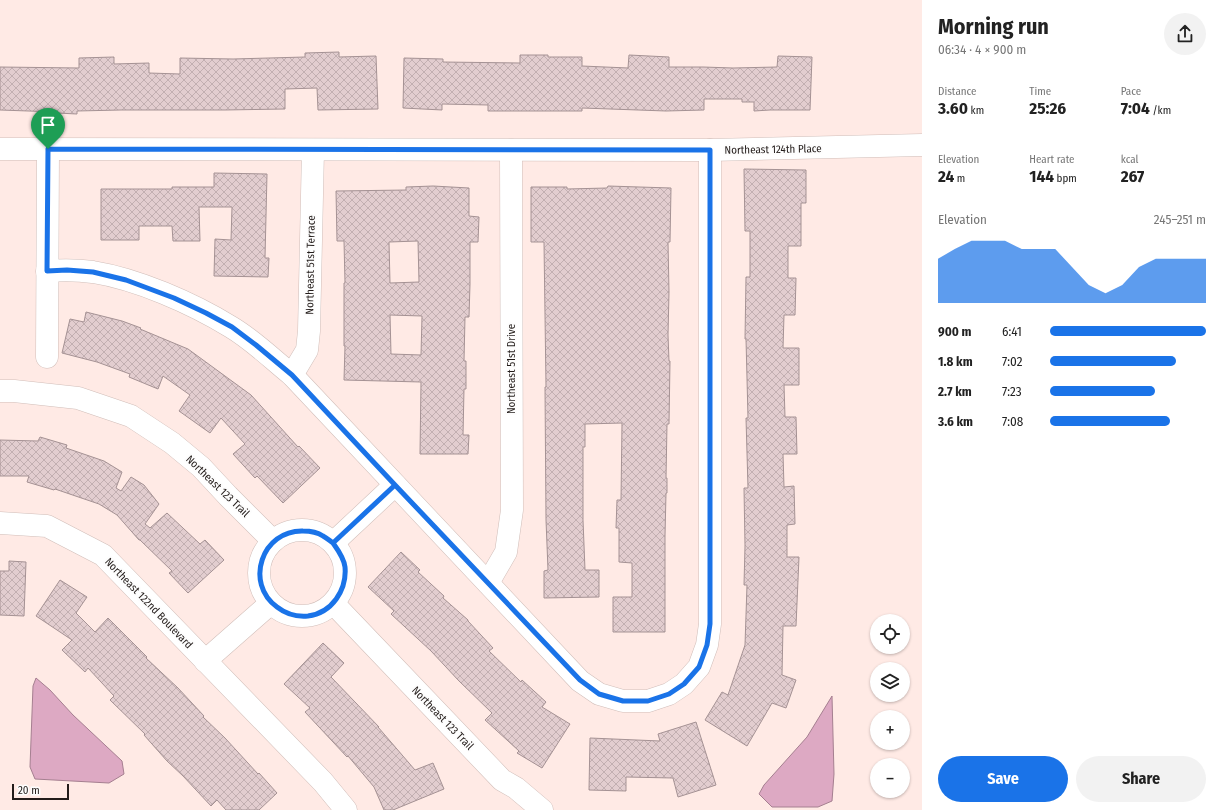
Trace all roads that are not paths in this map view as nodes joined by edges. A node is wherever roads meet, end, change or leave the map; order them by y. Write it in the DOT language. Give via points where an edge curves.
graph roads {
  1 [pos="922,145"];
  2 [pos="0,149"];
  3 [pos="48,149"];
  4 [pos="313,150"];
  5 [pos="511,150"];
  6 [pos="710,150"];
  7 [pos="47,271"];
  8 [pos="47,357"];
  9 [pos="292,375"];
  10 [pos="0,390"];
  11 [pos="395,485"];
  12 [pos="0,523"];
  13 [pos="274,541"];
  14 [pos="333,543"];
  15 [pos="488,582"];
  16 [pos="271,603"];
  17 [pos="333,603"];
  18 [pos="205,661"];
  19 [pos="502,780"];
  20 [pos="346,810"];
  21 [pos="522,810"];
  22 [pos="542,810"];
  1 -- 6 [label="street, Northeast 124th Place"];
  2 -- 3 [label="street, Northeast 124th Place"];
  3 -- 4 [label="street, Northeast 124th Place"];
  3 -- 7 [label="street"];
  4 -- 5 [label="street, Northeast 124th Place"];
  4 -- 9 [label="street, Northeast 51st Terrace" via="309,332 307,350"];
  5 -- 6 [label="street, Northeast 124th Place"];
  5 -- 15 [label="street, Northeast 51st Drive" via="512,510 506,552"];
  6 -- 15 [label="street" via="710,624 707,645 699,667 684,684 669,694 648,701 623,701 599,694 580,680"];
  7 -- 8 [label="street"];
  7 -- 9 [label="street" via="93,272 126,280 174,298 232,327"];
  9 -- 11 [label="street"];
  10 -- 13 [label="street, Northeast 123 Trail" via="78,398 131,416 172,443 201,467"];
  11 -- 14 [label="street"];
  11 -- 15 [label="street"];
  12 -- 18 [label="street, Northeast 122nd Boulevard" via="47,526 103,555"];
  13 -- 14 [label="street" via="284,534 310,531 322,535"];
  13 -- 16 [label="street" via="265,552 260,565 259,579 263,592"];
  14 -- 17 [label="street" via="341,554 345,566 345,580 341,592"];
  16 -- 17 [label="street" via="295,616 309,616"];
  16 -- 18 [label="street"];
  17 -- 19 [label="street, Northeast 123 Trail"];
  18 -- 20 [label="street, Northeast 122nd Boulevard" via="323,782"];
  19 -- 21 [label="street, Northeast 123 Trail" via="506,793"];
  19 -- 22 [label="street, Northeast 123 Trail"];
}
